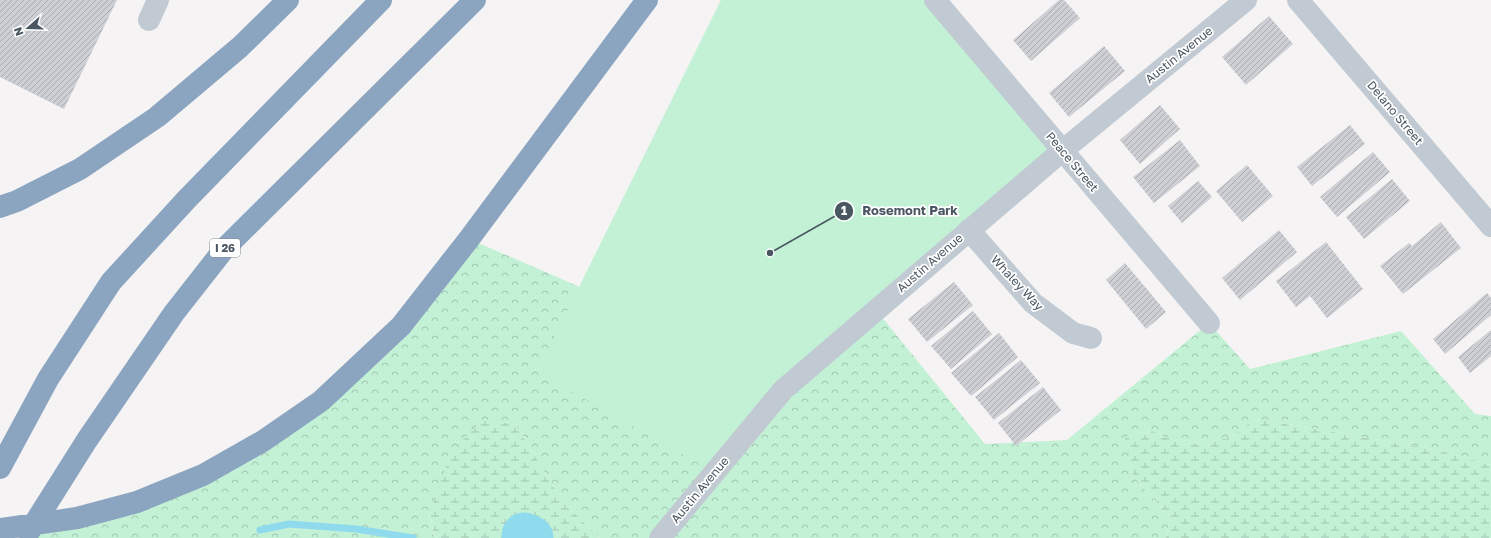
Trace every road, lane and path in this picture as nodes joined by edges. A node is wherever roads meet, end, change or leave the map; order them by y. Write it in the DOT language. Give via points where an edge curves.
graph roads {
  1 [pos="158,0"];
  2 [pos="288,0"];
  3 [pos="381,0"];
  4 [pos="475,0"];
  5 [pos="647,0"];
  6 [pos="935,0"];
  7 [pos="1246,0"];
  8 [pos="1298,0"];
  9 [pos="149,20"];
  10 [pos="1062,151"];
  11 [pos="0,207"];
  12 [pos="1491,226"];
  13 [pos="969,230"];
  14 [pos="1209,323"];
  15 [pos="1091,338"];
  16 [pos="0,468"];
  17 [pos="0,529"];
  18 [pos="25,538"];
  19 [pos="660,538"];
  1 -- 9 [label="street"];
  2 -- 11 [label="highway" via="240,47 157,117 80,169 17,202"];
  3 -- 16 [label="highway" via="187,200 112,282 48,379"];
  4 -- 18 [label="highway, I 26" via="225,248 174,313 87,440"];
  5 -- 17 [label="highway" via="401,326 321,400 263,441 203,474 137,502 76,518"];
  6 -- 10 [label="street, Peace Street"];
  7 -- 10 [label="street, Austin Avenue"];
  8 -- 12 [label="street, Delano Street"];
  10 -- 13 [label="street, Austin Avenue"];
  10 -- 14 [label="street, Peace Street"];
  13 -- 15 [label="street, Whaley Way" via="1033,303 1073,333"];
  13 -- 19 [label="street, Austin Avenue" via="783,390"];
}
